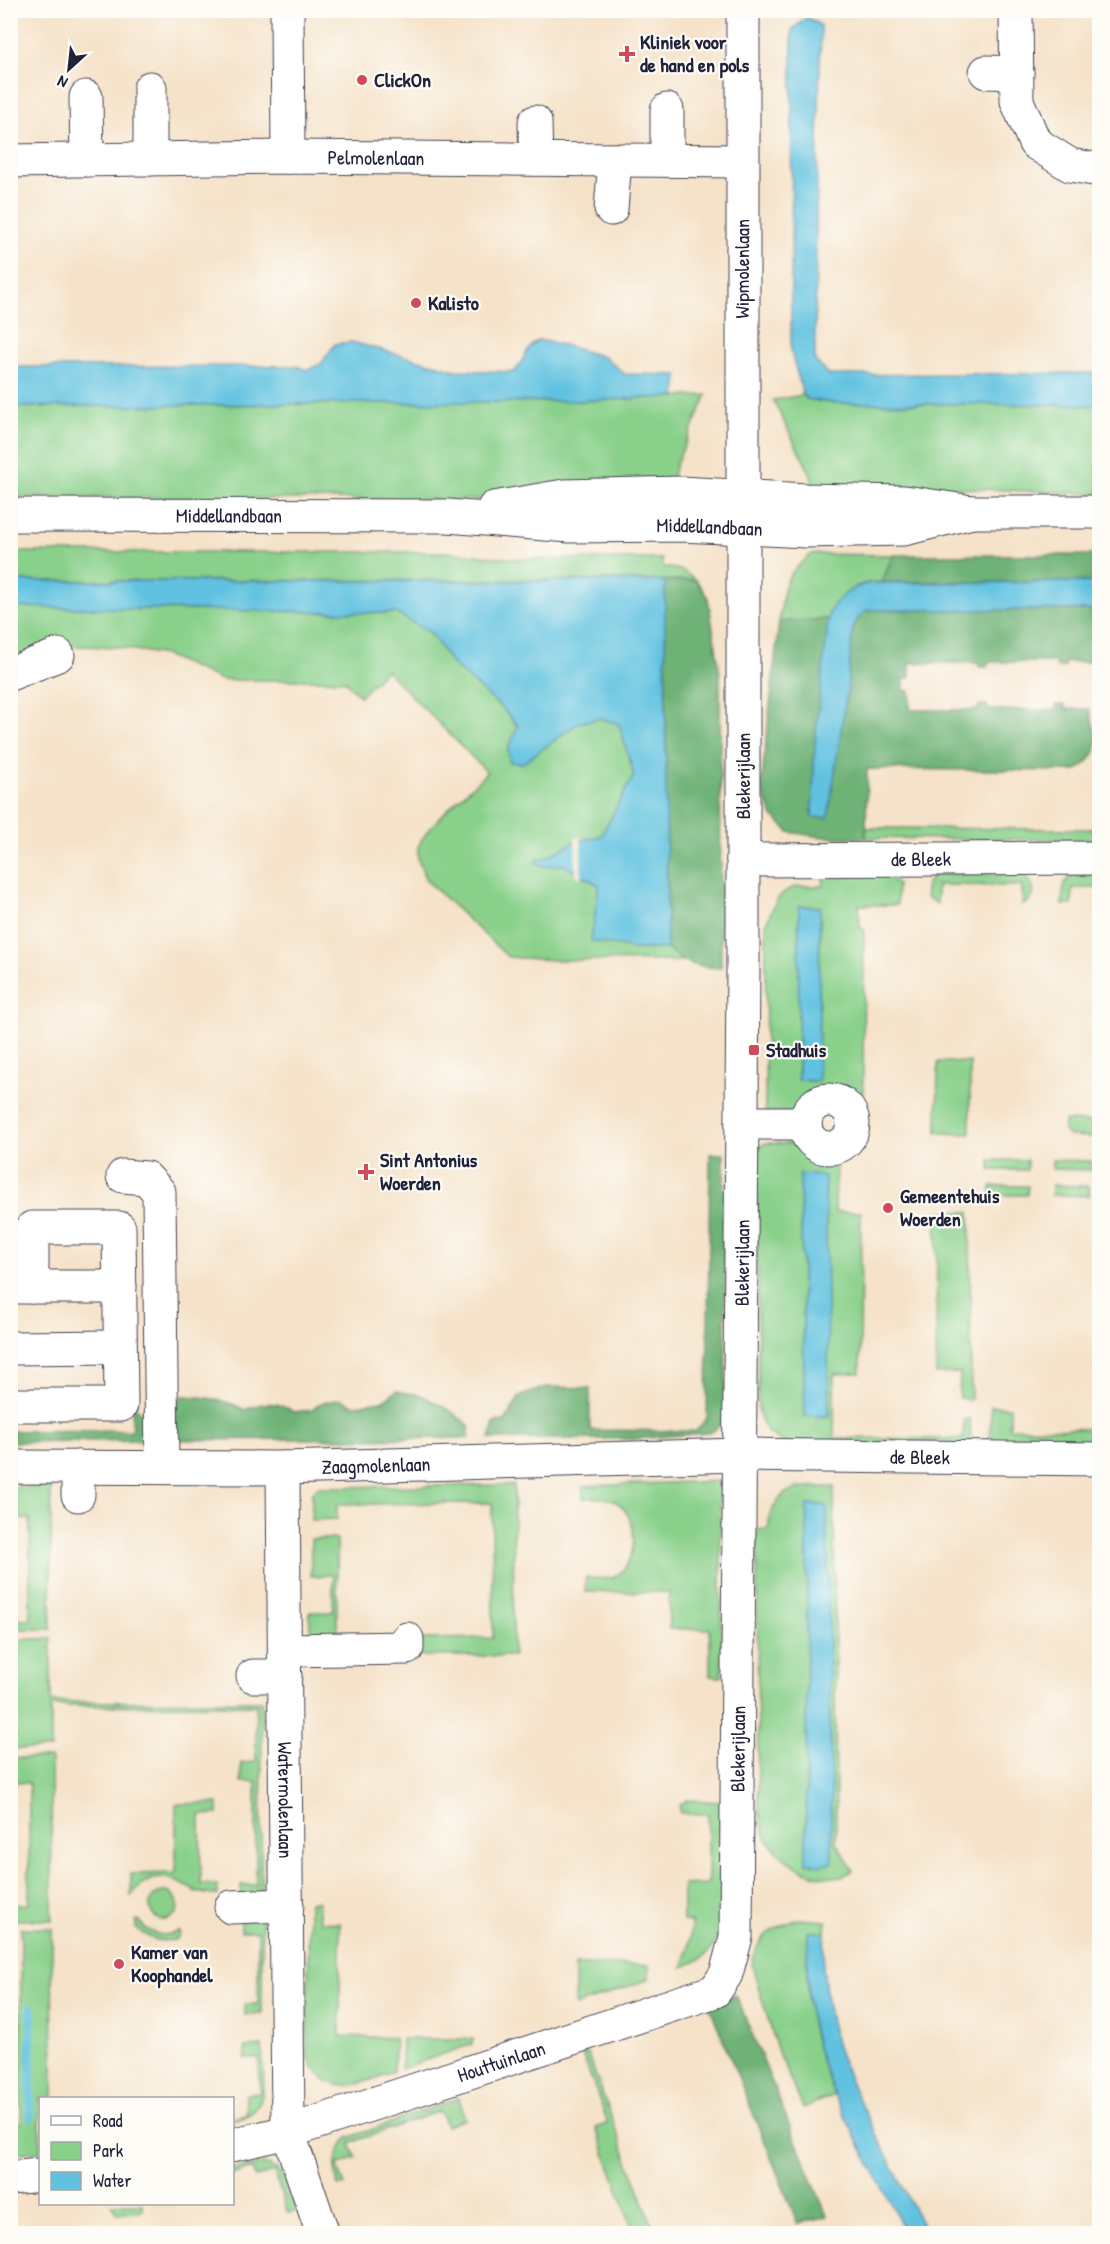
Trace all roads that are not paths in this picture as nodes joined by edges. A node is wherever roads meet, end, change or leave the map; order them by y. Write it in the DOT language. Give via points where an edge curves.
graph roads {
  1 [pos="287,10"];
  2 [pos="743,10"];
  3 [pos="1016,10"];
  4 [pos="150,88"];
  5 [pos="86,97"];
  6 [pos="667,110"];
  7 [pos="536,122"];
  8 [pos="288,157"];
  9 [pos="150,159"];
  10 [pos="536,159"];
  11 [pos="87,160"];
  12 [pos="615,160"];
  13 [pos="667,160"];
  14 [pos="10,161"];
  15 [pos="742,161"];
  16 [pos="1100,170"];
  17 [pos="611,209"];
  18 [pos="741,496"];
  19 [pos="972,512"];
  20 [pos="1100,512"];
  21 [pos="10,515"];
  22 [pos="448,516"];
  23 [pos="741,528"];
  24 [pos="58,655"];
  25 [pos="10,674"];
  26 [pos="1100,858"];
  27 [pos="743,860"];
  28 [pos="742,1123"];
  29 [pos="805,1123"];
  30 [pos="123,1176"];
  31 [pos="21,1243"];
  32 [pos="21,1287"];
  33 [pos="120,1287"];
  34 [pos="120,1347"];
  35 [pos="10,1348"];
  36 [pos="10,1405"];
  37 [pos="740,1455"];
  38 [pos="1100,1459"];
  39 [pos="10,1467"];
  40 [pos="162,1467"];
  41 [pos="283,1468"];
  42 [pos="407,1639"];
  43 [pos="285,1663"];
  44 [pos="253,1676"];
  45 [pos="287,1905"];
  46 [pos="231,1907"];
  47 [pos="715,1991"];
  48 [pos="288,2132"];
  49 [pos="234,2145"];
  50 [pos="39,2175"];
  51 [pos="10,2178"];
  52 [pos="311,2227"];
  1 -- 8 [label="street"];
  2 -- 15 [label="street, Wipmolenlaan"];
  3 -- 16 [label="street" via="1001,72 1035,143 1070,165"];
  4 -- 9 [label="street"];
  5 -- 11 [label="street"];
  6 -- 13 [label="street"];
  7 -- 10 [label="street"];
  8 -- 9 [label="street, Pelmolenlaan"];
  8 -- 10 [label="street, Pelmolenlaan"];
  9 -- 11 [label="street, Pelmolenlaan"];
  10 -- 12 [label="street, Pelmolenlaan"];
  11 -- 14 [label="street, Pelmolenlaan"];
  12 -- 13 [label="street, Pelmolenlaan"];
  12 -- 17 [label="street"];
  13 -- 15 [label="street, Pelmolenlaan"];
  15 -- 18 [label="street, Wipmolenlaan"];
  18 -- 19 [label="street, Middellandbaan" via="904,502"];
  18 -- 22 [label="street, Middellandbaan" via="564,496"];
  18 -- 23 [label="street, Wipmolenlaan"];
  19 -- 20 [label="street, Middellandbaan"];
  19 -- 23 [label="street, Middellandbaan" via="904,529"];
  21 -- 22 [label="street, Middellandbaan"];
  22 -- 23 [label="street, Middellandbaan" via="570,526"];
  23 -- 27 [label="street, Blekerijlaan"];
  24 -- 25 [label="street"];
  26 -- 27 [label="street, de Bleek"];
  27 -- 28 [label="street, Blekerijlaan"];
  28 -- 29 [label="street"];
  28 -- 37 [label="street, Blekerijlaan"];
  30 -- 40 [label="street" via="146,1178 159,1192"];
  31 -- 32 [label="street"];
  31 -- 33 [label="street" via="32,1228 119,1227"];
  32 -- 33 [label="street"];
  33 -- 34 [label="street"];
  34 -- 35 [label="street"];
  34 -- 36 [label="street" via="120,1405"];
  37 -- 38 [label="street, de Bleek"];
  37 -- 41 [label="street, Zaagmolenlaan"];
  37 -- 47 [label="street, Blekerijlaan" via="736,1937 726,1974"];
  39 -- 40 [label="street, Zaagmolenlaan" via="78,1481"];
  40 -- 41 [label="street, Zaagmolenlaan"];
  41 -- 43 [label="street, Watermolenlaan"];
  42 -- 43 [label="street" via="407,1648"];
  43 -- 44 [label="street"];
  43 -- 45 [label="street, Watermolenlaan"];
  45 -- 46 [label="street"];
  45 -- 48 [label="street, Watermolenlaan"];
  47 -- 48 [label="street, Houttuinlaan"];
  48 -- 49 [label="street, Houttuinlaan"];
  48 -- 52 [label="street"];
  50 -- 51 [label="street"];
}
